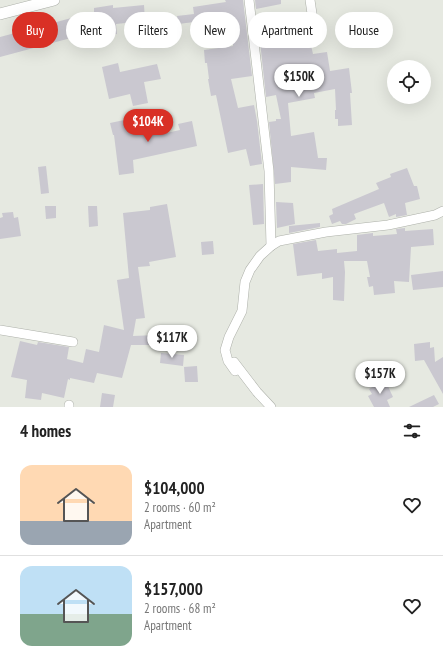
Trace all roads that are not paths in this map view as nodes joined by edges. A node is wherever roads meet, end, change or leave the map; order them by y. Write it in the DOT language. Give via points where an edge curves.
graph roads {
  1 [pos="54,0"];
  2 [pos="249,0"];
  3 [pos="310,0"];
  4 [pos="32,2"];
  5 [pos="312,12"];
  6 [pos="0,14"];
  7 [pos="443,211"];
  8 [pos="271,246"];
  9 [pos="0,330"];
  10 [pos="73,342"];
  11 [pos="225,350"];
  12 [pos="235,371"];
  13 [pos="271,407"];
  1 -- 4 [label="street"];
  2 -- 8 [label="street" via="269,171"];
  3 -- 5 [label="street"];
  4 -- 6 [label="street"];
  7 -- 8 [label="street" via="436,215 388,225 278,241"];
  8 -- 11 [label="street" via="250,270 245,282 242,311"];
  9 -- 10 [label="street"];
  11 -- 12 [label="street" via="228,361"];
  11 -- 13 [label="street"];
}
